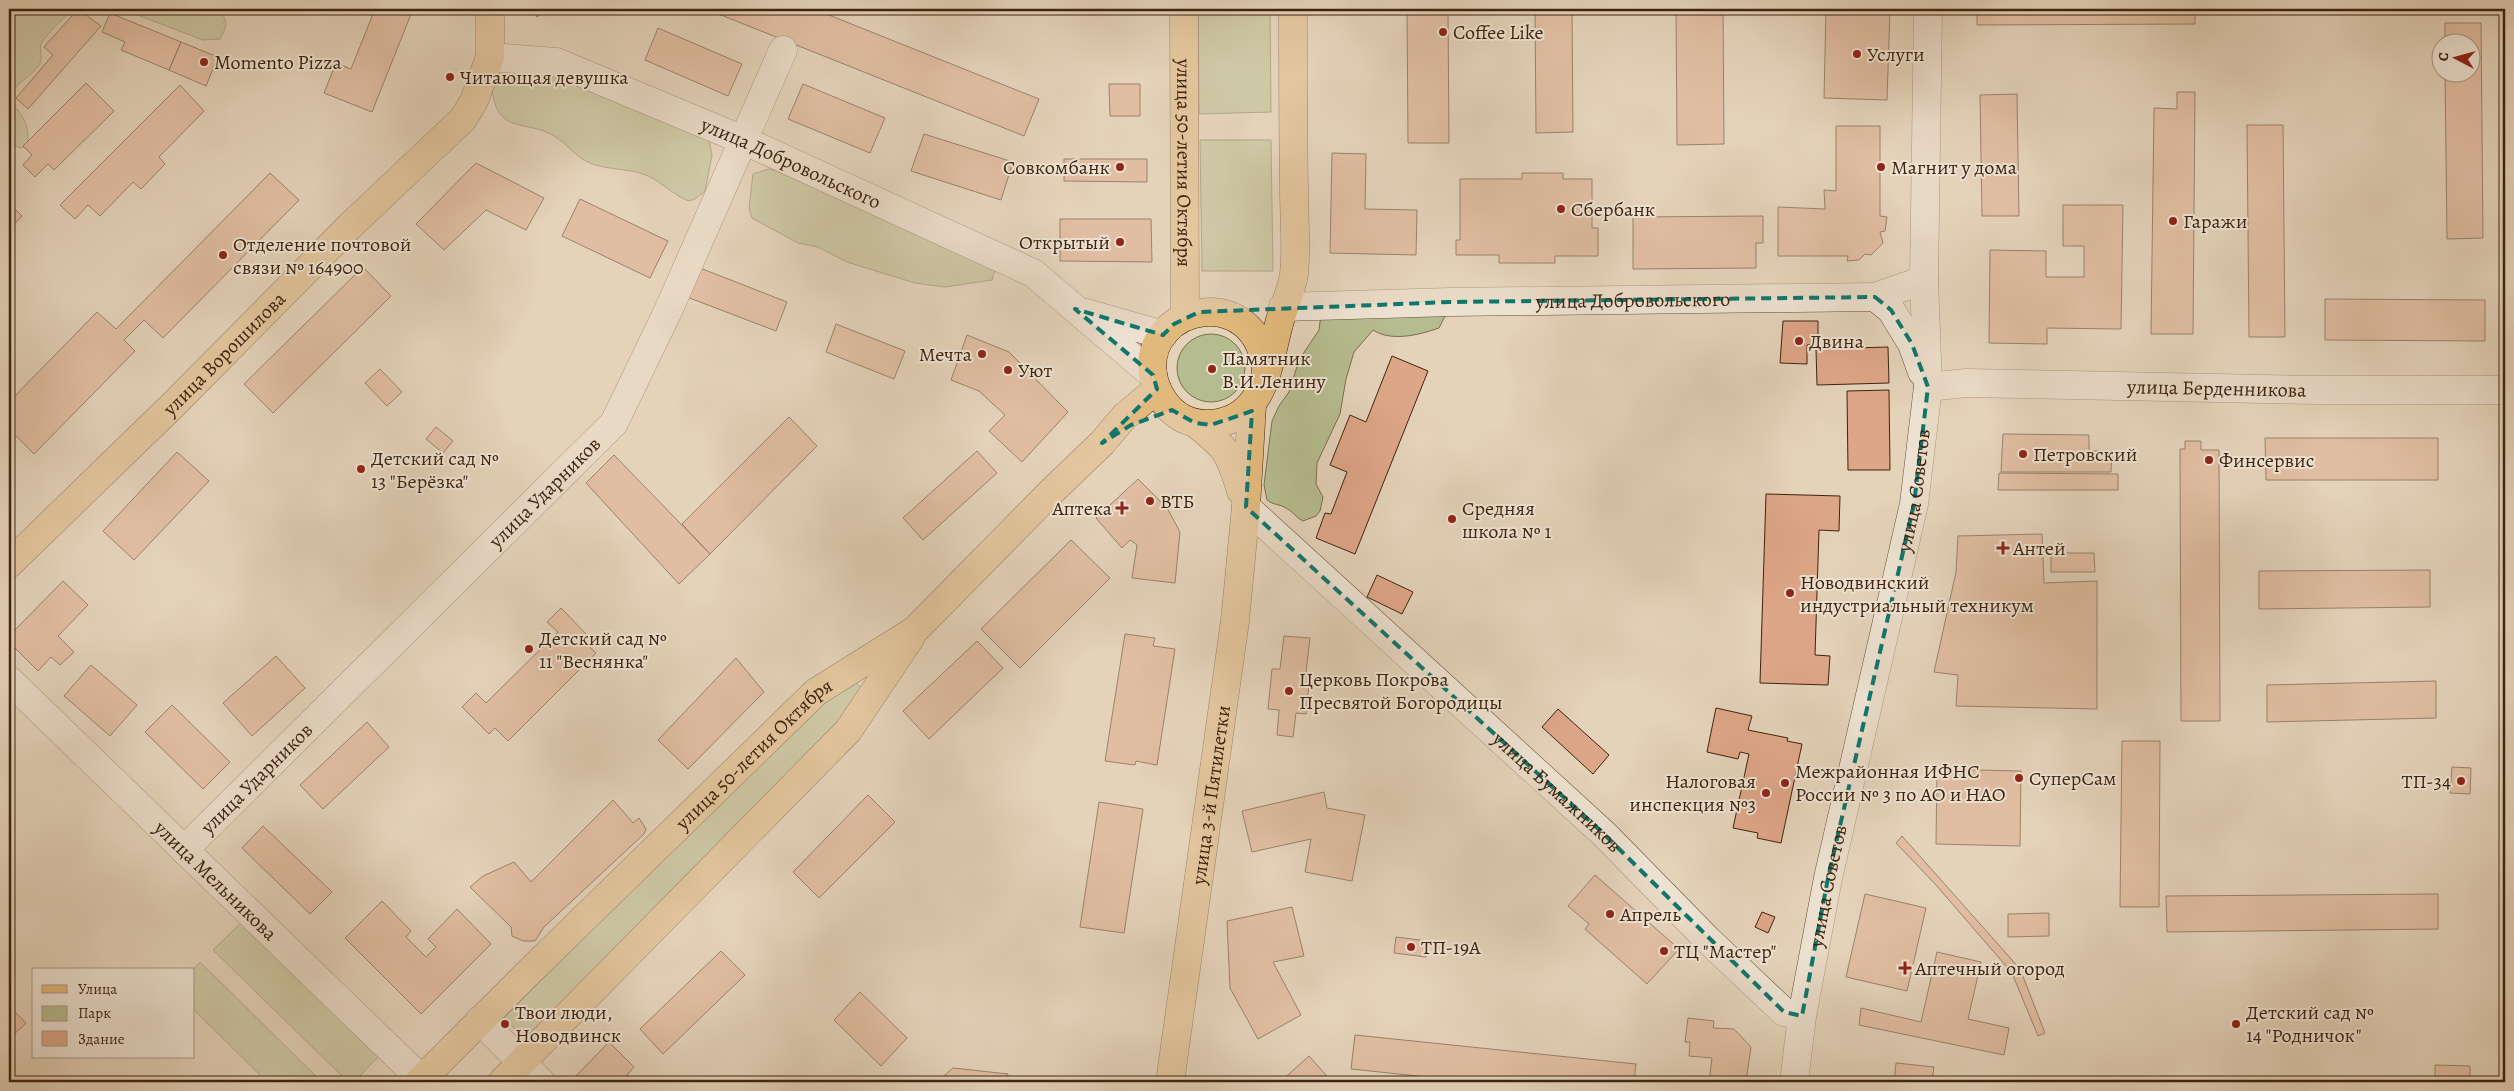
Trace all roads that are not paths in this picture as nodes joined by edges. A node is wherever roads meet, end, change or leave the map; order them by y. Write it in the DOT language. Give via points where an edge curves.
graph roads {
  1 [pos="490,9"];
  2 [pos="1184,9"];
  3 [pos="1293,9"];
  4 [pos="1928,9"];
  5 [pos="782,50"];
  6 [pos="490,57"];
  7 [pos="743,140"];
  8 [pos="1924,280"];
  9 [pos="1875,297"];
  10 [pos="1283,308"];
  11 [pos="1075,310"];
  12 [pos="1220,312"];
  13 [pos="1185,316"];
  14 [pos="1163,335"];
  15 [pos="1266,372"];
  16 [pos="1928,387"];
  17 [pos="2505,390"];
  18 [pos="1169,399"];
  19 [pos="1252,406"];
  20 [pos="1246,507"];
  21 [pos="9,564"];
  22 [pos="915,630"];
  23 [pos="9,680"];
  24 [pos="184,850"];
  25 [pos="1802,1016"];
  26 [pos="480,1020"];
  27 [pos="522,1062"];
  28 [pos="421,1081"];
  29 [pos="502,1082"];
  30 [pos="541,1082"];
  31 [pos="1170,1082"];
  32 [pos="1794,1082"];
  1 -- 6 [label="main road, улица Ворошилова"];
  2 -- 13 [label="main road, улица 50-летия Октября"];
  3 -- 10 [label="main road" via="1294,275"];
  4 -- 8 [label="street, улица Советов"];
  5 -- 7 [label="street, улица Ударников"];
  6 -- 7 [label="street, улица Добровольского" via="556,62"];
  6 -- 21 [label="main road, улица Ворошилова" via="474,101 463,119 350,226 174,405"];
  7 -- 11 [label="street, улица Добровольского" via="1033,273"];
  7 -- 24 [label="street, улица Ударников" via="668,311 614,423"];
  8 -- 9 [label="street, улица Добровольского"];
  8 -- 16 [label="street, улица Советов"];
  9 -- 10 [label="street, улица Добровольского" via="1450,302"];
  9 -- 16 [label="street" via="1891,310 1912,344"];
  10 -- 12 [label="main road"];
  10 -- 15 [label="main road"];
  11 -- 14 [label="street"];
  11 -- 18 [label="street, улица Добровольского"];
  12 -- 13 [label="main road"];
  12 -- 15 [label="main road" via="1234,317 1251,330 1264,354"];
  13 -- 14 [label="main road"];
  14 -- 18 [label="main road" via="1154,356"];
  15 -- 19 [label="main road"];
  16 -- 17 [label="street, улица Берденникова" via="1966,383 2307,390"];
  16 -- 25 [label="street, улица Советов" via="1914,504 1828,878"];
  18 -- 19 [label="main road" via="1211,425 1237,418"];
  18 -- 20 [label="main road" via="1225,448 1232,460"];
  18 -- 22 [label="main road, улица 50-летия Октября" via="1124,417 1102,443"];
  19 -- 20 [label="main road, улица 3-й Пятилетки"];
  20 -- 25 [label="street, улица Бумажников" via="1604,834 1784,1012"];
  20 -- 31 [label="main road, улица 3-й Пятилетки" via="1234,631"];
  22 -- 26 [label="main road, улица 50-летия Октября" via="816,692"];
  22 -- 27 [label="main road" via="848,731"];
  23 -- 24 [label="street, улица Мельникова"];
  24 -- 28 [label="street, улица Мельникова"];
  25 -- 32 [label="street, улица Советов"];
  26 -- 27 [label="street"];
  26 -- 28 [label="main road, улица 50-летия Октября"];
  27 -- 29 [label="main road"];
  27 -- 30 [label="street"];
}
